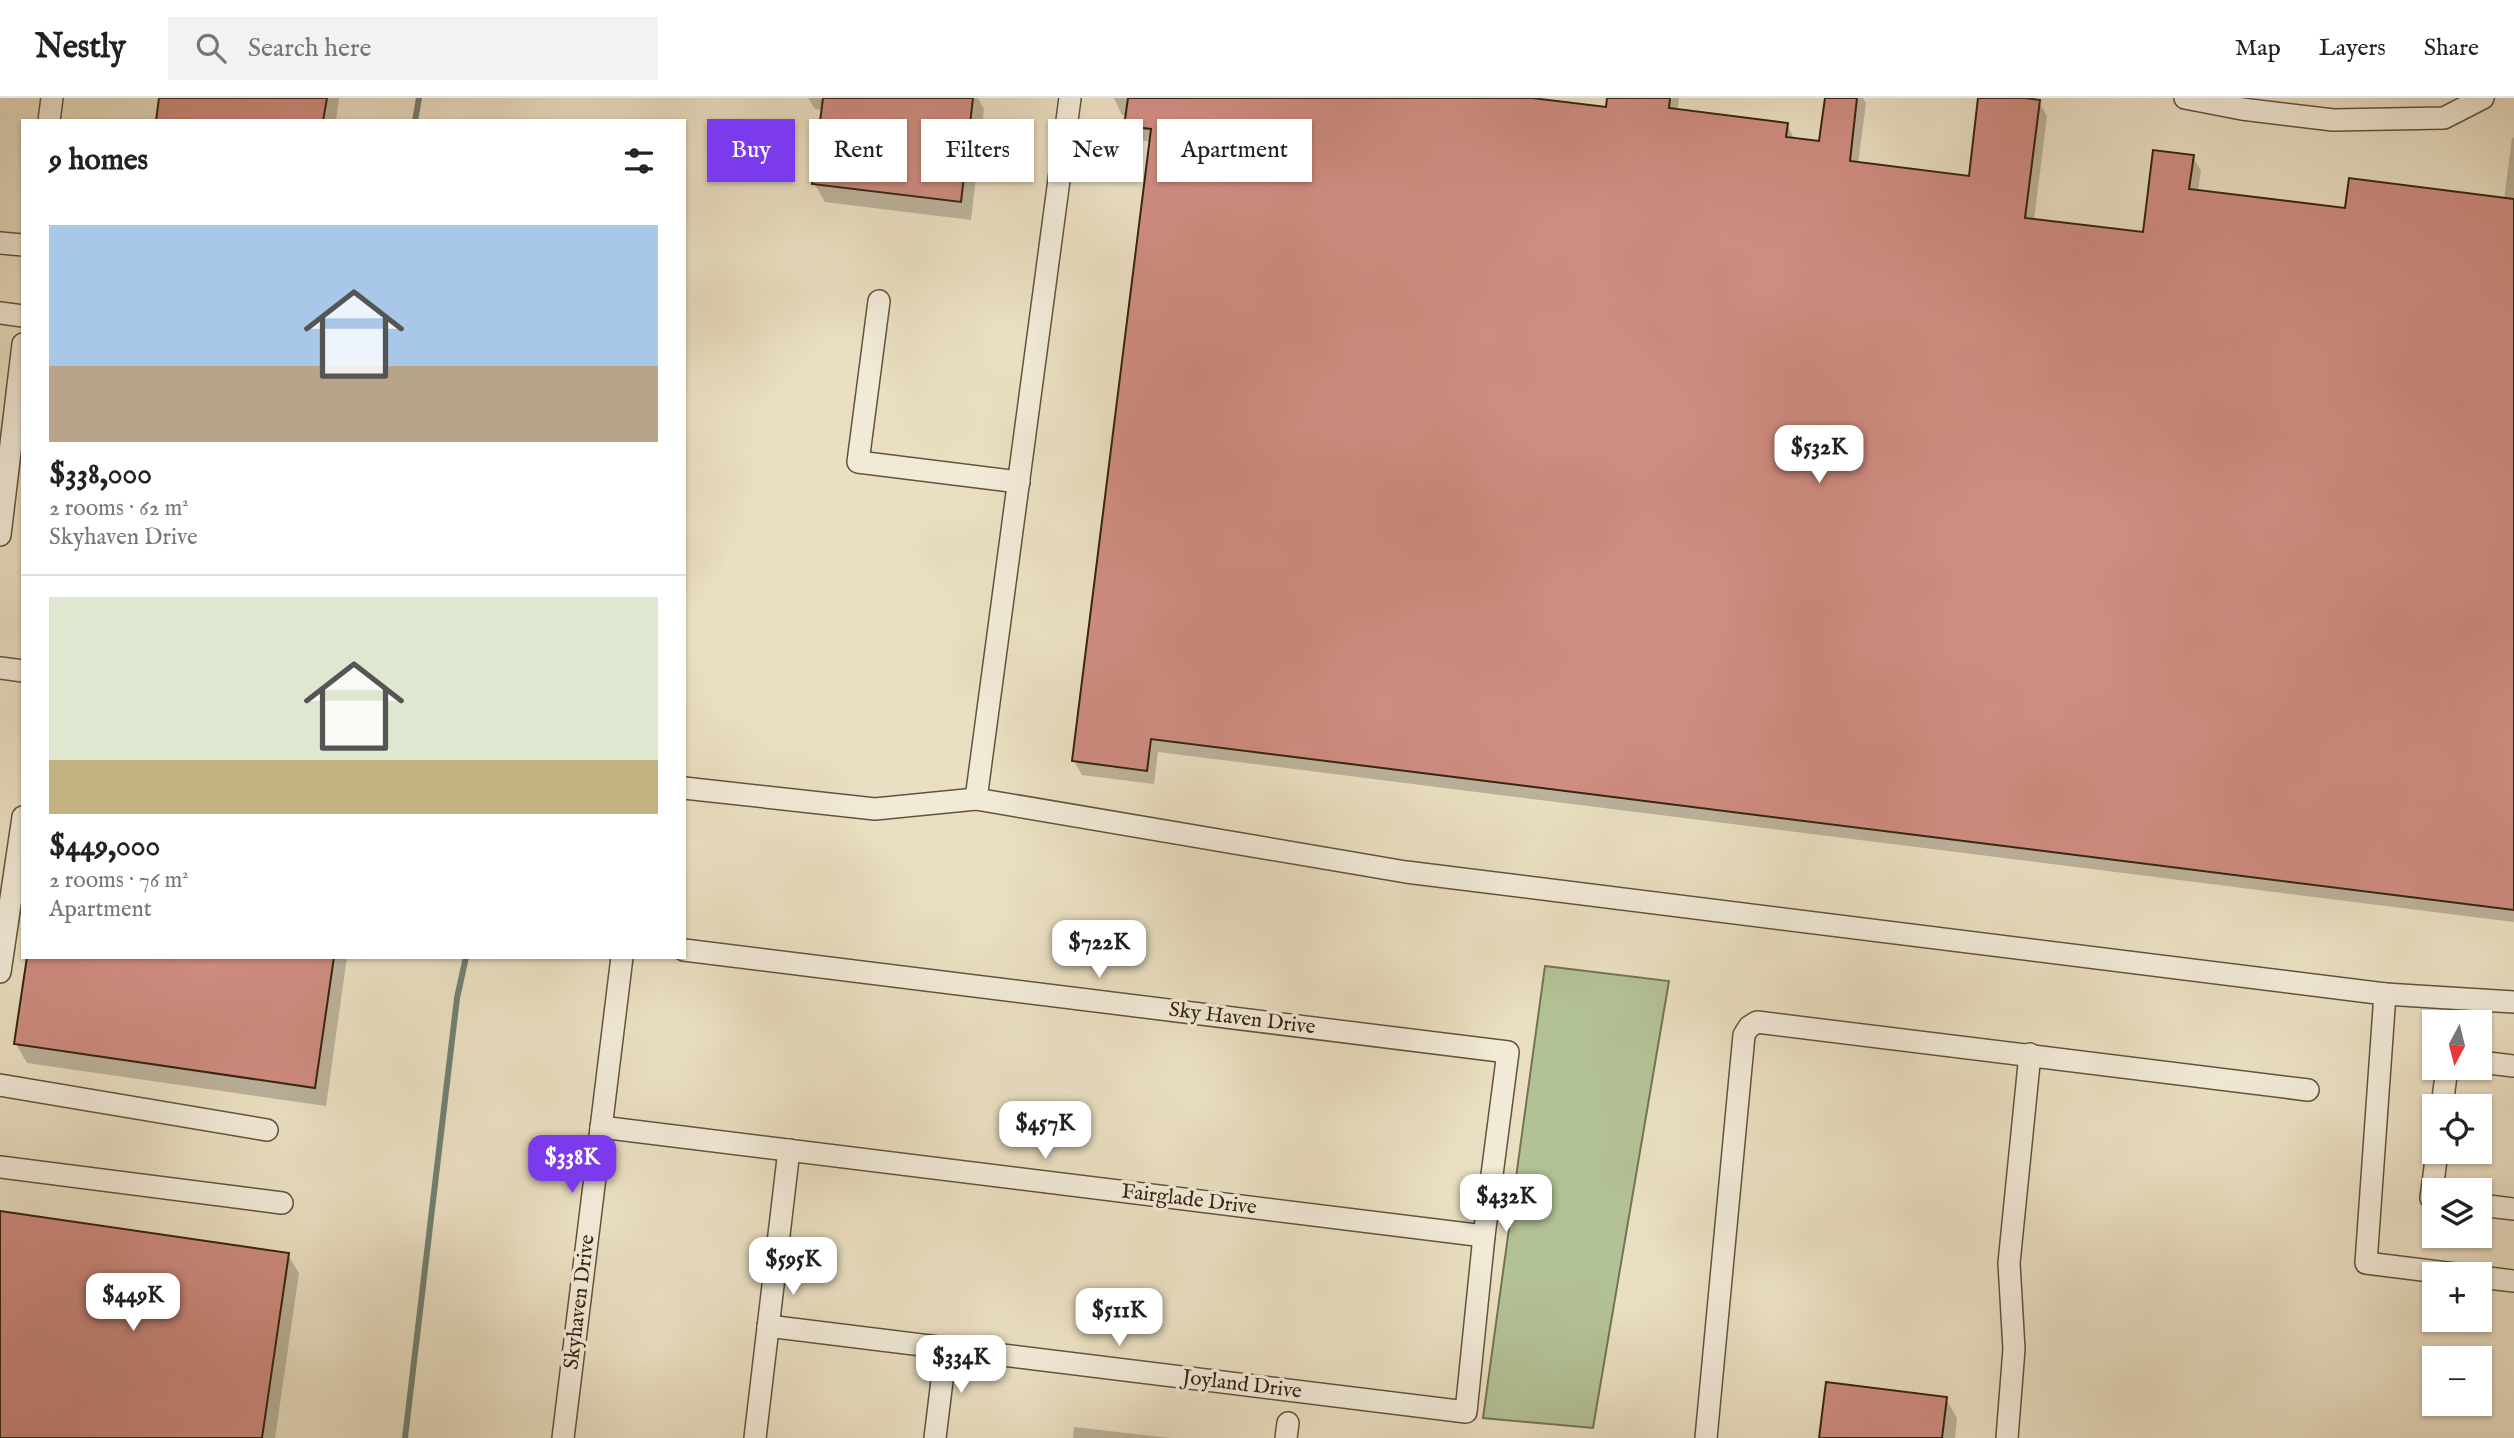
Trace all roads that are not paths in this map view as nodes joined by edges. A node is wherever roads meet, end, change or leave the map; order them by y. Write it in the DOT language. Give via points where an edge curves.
graph roads {
  1 [pos="52,98"];
  2 [pos="1070,98"];
  3 [pos="2185,98"];
  4 [pos="2483,98"];
  5 [pos="49,119"];
  6 [pos="0,243"];
  7 [pos="21,245"];
  8 [pos="878,301"];
  9 [pos="0,313"];
  10 [pos="21,316"];
  11 [pos="21,376"];
  12 [pos="1019,482"];
  13 [pos="14,489"];
  14 [pos="0,535"];
  15 [pos="0,668"];
  16 [pos="21,671"];
  17 [pos="686,788"];
  18 [pos="976,799"];
  19 [pos="21,830"];
  20 [pos="686,950"];
  21 [pos="622,959"];
  22 [pos="0,972"];
  23 [pos="2385,994"];
  24 [pos="2514,1002"];
  25 [pos="2029,1054"];
  26 [pos="2492,1063"];
  27 [pos="2514,1066"];
  28 [pos="0,1085"];
  29 [pos="2308,1090"];
  30 [pos="601,1126"];
  31 [pos="267,1130"];
  32 [pos="789,1150"];
  33 [pos="0,1167"];
  34 [pos="282,1203"];
  35 [pos="2492,1206"];
  36 [pos="2514,1209"];
  37 [pos="1484,1236"];
  38 [pos="2422,1270"];
  39 [pos="2492,1278"];
  40 [pos="2514,1281"];
  41 [pos="768,1326"];
  42 [pos="946,1348"];
  43 [pos="564,1438"];
  44 [pos="755,1438"];
  45 [pos="935,1438"];
  46 [pos="1706,1438"];
  47 [pos="2007,1438"];
  1 -- 5 [label="street"];
  2 -- 12 [label="street"];
  3 -- 4 [label="street" via="2333,120 2444,118"];
  6 -- 7 [label="street"];
  8 -- 12 [label="street" via="858,462"];
  9 -- 10 [label="street"];
  11 -- 13 [label="street"];
  12 -- 18 [label="street"];
  13 -- 14 [label="street"];
  15 -- 16 [label="street"];
  17 -- 18 [label="street" via="876,809"];
  18 -- 23 [label="street" via="1406,872"];
  19 -- 22 [label="street"];
  20 -- 37 [label="street, Sky Haven Drive" via="1508,1052"];
  21 -- 30 [label="street, Skyhaven Drive"];
  23 -- 24 [label="street"];
  23 -- 38 [label="street" via="2366,1263"];
  25 -- 29 [label="street"];
  25 -- 46 [label="street" via="1757,1022 1749,1027 1744,1035"];
  25 -- 47 [label="street" via="2009,1263 2014,1349"];
  26 -- 27 [label="street"];
  28 -- 31 [label="street"];
  30 -- 32 [label="street, Fairglade Drive"];
  30 -- 43 [label="street, Skyhaven Drive"];
  32 -- 37 [label="street, Fairglade Drive"];
  32 -- 41 [label="street"];
  33 -- 34 [label="street"];
  35 -- 36 [label="street"];
  37 -- 42 [label="street, Joyland Drive" via="1466,1412"];
  39 -- 40 [label="street"];
  41 -- 42 [label="street, Joyland Drive"];
  41 -- 44 [label="street"];
  42 -- 45 [label="street"];
}
